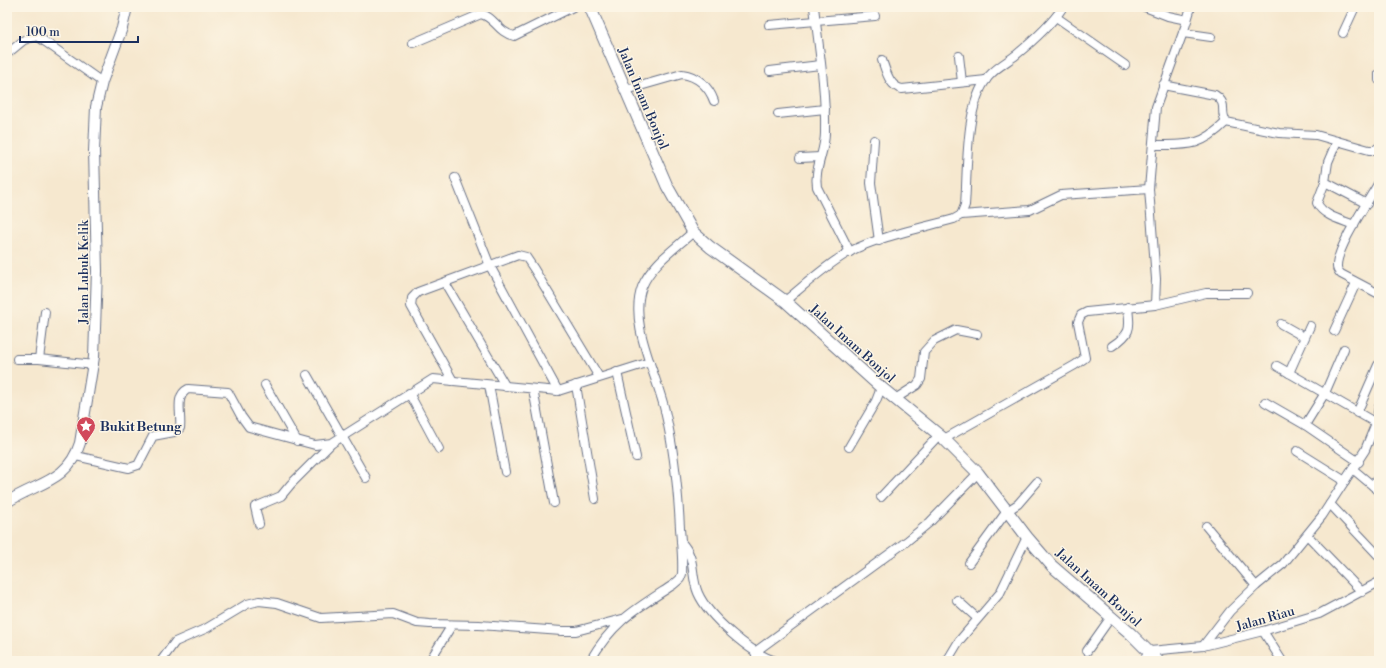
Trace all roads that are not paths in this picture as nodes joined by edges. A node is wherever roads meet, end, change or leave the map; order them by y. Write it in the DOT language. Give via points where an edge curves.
graph roads {
  1 [pos="127,7"];
  2 [pos="573,7"];
  3 [pos="590,7"];
  4 [pos="814,7"];
  5 [pos="1063,7"];
  6 [pos="1146,7"];
  7 [pos="1191,7"];
  8 [pos="1355,7"];
  9 [pos="875,16"];
  10 [pos="1056,17"];
  11 [pos="1187,20"];
  12 [pos="816,22"];
  13 [pos="769,25"];
  14 [pos="1183,33"];
  15 [pos="1343,33"];
  16 [pos="1211,38"];
  17 [pos="413,43"];
  18 [pos="7,54"];
  19 [pos="958,56"];
  20 [pos="882,60"];
  21 [pos="820,65"];
  22 [pos="1125,66"];
  23 [pos="770,70"];
  24 [pos="1379,74"];
  25 [pos="986,80"];
  26 [pos="1379,80"];
  27 [pos="102,82"];
  28 [pos="962,82"];
  29 [pos="1163,85"];
  30 [pos="626,90"];
  31 [pos="714,101"];
  32 [pos="825,109"];
  33 [pos="778,114"];
  34 [pos="1226,122"];
  35 [pos="874,140"];
  36 [pos="1337,141"];
  37 [pos="1153,145"];
  38 [pos="1379,147"];
  39 [pos="820,157"];
  40 [pos="800,158"];
  41 [pos="454,178"];
  42 [pos="1325,182"];
  43 [pos="1378,184"];
  44 [pos="1149,189"];
  45 [pos="1367,204"];
  46 [pos="961,215"];
  47 [pos="1354,225"];
  48 [pos="693,232"];
  49 [pos="879,241"];
  50 [pos="850,252"];
  51 [pos="490,266"];
  52 [pos="445,283"];
  53 [pos="1356,283"];
  54 [pos="1247,293"];
  55 [pos="1379,294"];
  56 [pos="785,301"];
  57 [pos="1154,305"];
  58 [pos="1128,307"];
  59 [pos="45,312"];
  60 [pos="1281,324"];
  61 [pos="1310,326"];
  62 [pos="1334,331"];
  63 [pos="977,334"];
  64 [pos="1304,337"];
  65 [pos="1112,346"];
  66 [pos="1344,349"];
  67 [pos="17,359"];
  68 [pos="39,359"];
  69 [pos="650,362"];
  70 [pos="94,365"];
  71 [pos="1378,365"];
  72 [pos="1277,366"];
  73 [pos="617,372"];
  74 [pos="1289,373"];
  75 [pos="307,375"];
  76 [pos="599,377"];
  77 [pos="453,380"];
  78 [pos="265,384"];
  79 [pos="489,385"];
  80 [pos="576,385"];
  81 [pos="506,387"];
  82 [pos="881,388"];
  83 [pos="533,389"];
  84 [pos="558,390"];
  85 [pos="409,393"];
  86 [pos="1325,393"];
  87 [pos="895,399"];
  88 [pos="1265,402"];
  89 [pos="1379,407"];
  90 [pos="1357,414"];
  91 [pos="1376,423"];
  92 [pos="1305,425"];
  93 [pos="342,436"];
  94 [pos="942,437"];
  95 [pos="297,441"];
  96 [pos="332,443"];
  97 [pos="849,447"];
  98 [pos="439,449"];
  99 [pos="1297,451"];
  100 [pos="76,456"];
  101 [pos="636,456"];
  102 [pos="1358,462"];
  103 [pos="1354,470"];
  104 [pos="505,472"];
  105 [pos="978,472"];
  106 [pos="366,478"];
  107 [pos="1379,478"];
  108 [pos="1345,481"];
  109 [pos="1037,482"];
  110 [pos="1376,488"];
  111 [pos="880,497"];
  112 [pos="595,499"];
  113 [pos="7,502"];
  114 [pos="554,502"];
  115 [pos="1330,504"];
  116 [pos="1007,511"];
  117 [pos="259,524"];
  118 [pos="1206,526"];
  119 [pos="1308,536"];
  120 [pos="1027,537"];
  121 [pos="681,542"];
  122 [pos="1379,556"];
  123 [pos="969,563"];
  124 [pos="1379,582"];
  125 [pos="1256,586"];
  126 [pos="1362,592"];
  127 [pos="956,600"];
  128 [pos="1111,617"];
  129 [pos="977,618"];
  130 [pos="622,619"];
  131 [pos="452,625"];
  132 [pos="1263,631"];
  133 [pos="1203,646"];
  134 [pos="1086,651"];
  135 [pos="1150,651"];
  136 [pos="755,652"];
  137 [pos="432,657"];
  138 [pos="161,661"];
  139 [pos="590,661"];
  140 [pos="758,661"];
  141 [pos="776,661"];
  142 [pos="947,661"];
  143 [pos="1143,661"];
  144 [pos="1158,661"];
  145 [pos="1282,661"];
  1 -- 27 [label="street, Jalan Lubuk Kelik" via="117,44"];
  2 -- 17 [label="street" via="514,36 501,31 491,19 481,14"];
  3 -- 30 [label="main road, Jalan Imam Bonjol"];
  4 -- 12 [label="street"];
  5 -- 10 [label="street"];
  6 -- 11 [label="street"];
  7 -- 11 [label="street"];
  8 -- 15 [label="street"];
  9 -- 12 [label="street"];
  10 -- 22 [label="street"];
  10 -- 25 [label="street"];
  11 -- 14 [label="street"];
  12 -- 13 [label="street"];
  12 -- 21 [label="street"];
  14 -- 16 [label="street"];
  14 -- 29 [label="street"];
  18 -- 27 [label="street" via="24,40 37,36"];
  19 -- 28 [label="street"];
  20 -- 28 [label="street" via="889,79 898,88"];
  21 -- 23 [label="street"];
  21 -- 32 [label="street"];
  24 -- 26 [label="street"];
  25 -- 28 [label="street"];
  25 -- 46 [label="street" via="974,105 966,205"];
  27 -- 70 [label="street, Jalan Lubuk Kelik" via="95,117 97,272"];
  29 -- 34 [label="street" via="1215,95 1221,99 1224,106"];
  29 -- 37 [label="street" via="1156,107"];
  30 -- 31 [label="street" via="682,74 689,75 708,88"];
  30 -- 48 [label="main road, Jalan Imam Bonjol" via="667,186"];
  32 -- 33 [label="street"];
  32 -- 39 [label="street" via="825,135"];
  34 -- 36 [label="street" via="1279,133 1316,135"];
  34 -- 37 [label="street" via="1209,138 1192,144"];
  35 -- 49 [label="street" via="871,183"];
  36 -- 38 [label="street" via="1369,150"];
  36 -- 42 [label="street" via="1328,162"];
  37 -- 44 [label="street"];
  39 -- 40 [label="street"];
  39 -- 50 [label="street" via="815,178 817,187"];
  41 -- 51 [label="street"];
  42 -- 45 [label="street"];
  42 -- 47 [label="street" via="1317,204 1327,214"];
  43 -- 45 [label="street"];
  44 -- 46 [label="street" via="1061,194 1030,210"];
  44 -- 57 [label="street" via="1156,279"];
  45 -- 47 [label="street"];
  46 -- 49 [label="street"];
  47 -- 53 [label="street" via="1340,253 1337,268 1341,274"];
  48 -- 56 [label="main road, Jalan Imam Bonjol"];
  48 -- 69 [label="street" via="660,263 643,286 638,302 639,324"];
  49 -- 50 [label="street"];
  50 -- 56 [label="street"];
  51 -- 52 [label="street"];
  51 -- 76 [label="street" via="518,255 526,257"];
  51 -- 84 [label="street"];
  52 -- 77 [label="street" via="418,292 412,298 411,306"];
  52 -- 81 [label="street"];
  53 -- 55 [label="street"];
  53 -- 62 [label="street"];
  54 -- 57 [label="street" via="1206,293"];
  56 -- 82 [label="main road, Jalan Imam Bonjol"];
  57 -- 58 [label="street"];
  58 -- 65 [label="street" via="1130,329"];
  58 -- 94 [label="street" via="1081,315 1078,322 1085,358"];
  59 -- 68 [label="street"];
  60 -- 64 [label="street"];
  61 -- 64 [label="street"];
  63 -- 87 [label="street" via="956,330 934,341 924,352 921,379 917,385"];
  64 -- 74 [label="street"];
  66 -- 86 [label="street"];
  67 -- 68 [label="street"];
  68 -- 70 [label="street"];
  69 -- 73 [label="street"];
  69 -- 121 [label="street" via="665,409 677,475"];
  70 -- 100 [label="street, Jalan Lubuk Kelik" via="84,426"];
  71 -- 90 [label="street"];
  72 -- 74 [label="street"];
  73 -- 76 [label="street"];
  73 -- 101 [label="street"];
  74 -- 86 [label="street"];
  75 -- 93 [label="street"];
  76 -- 80 [label="street"];
  77 -- 79 [label="street"];
  77 -- 85 [label="street" via="433,379"];
  78 -- 95 [label="street"];
  79 -- 81 [label="street"];
  79 -- 104 [label="street"];
  80 -- 84 [label="street"];
  80 -- 112 [label="street"];
  81 -- 83 [label="street"];
  82 -- 87 [label="main road, Jalan Imam Bonjol"];
  82 -- 97 [label="street"];
  83 -- 84 [label="street"];
  83 -- 114 [label="street"];
  85 -- 93 [label="street"];
  85 -- 98 [label="street"];
  86 -- 90 [label="street"];
  86 -- 92 [label="street"];
  87 -- 94 [label="main road, Jalan Imam Bonjol"];
  88 -- 92 [label="street"];
  89 -- 91 [label="street"];
  90 -- 91 [label="street"];
  91 -- 102 [label="street"];
  92 -- 102 [label="street"];
  93 -- 96 [label="street"];
  93 -- 106 [label="street"];
  94 -- 105 [label="main road, Jalan Imam Bonjol"];
  94 -- 111 [label="street"];
  95 -- 96 [label="street" via="315,445"];
  95 -- 100 [label="street" via="249,427 228,392 188,389 182,392 180,397 180,428 174,432 153,436 138,465 129,468"];
  96 -- 117 [label="street" via="281,496 255,507"];
  99 -- 108 [label="street"];
  100 -- 113 [label="street, Jalan Lubuk Kelik" via="58,476"];
  102 -- 103 [label="street"];
  103 -- 108 [label="street"];
  103 -- 110 [label="street"];
  105 -- 116 [label="main road, Jalan Imam Bonjol"];
  105 -- 136 [label="street" via="930,522 907,541"];
  107 -- 110 [label="street"];
  108 -- 115 [label="street"];
  109 -- 116 [label="street" via="1018,504"];
  115 -- 119 [label="street"];
  115 -- 122 [label="street"];
  116 -- 120 [label="main road, Jalan Imam Bonjol"];
  116 -- 123 [label="street"];
  118 -- 125 [label="street"];
  119 -- 125 [label="street" via="1283,564"];
  119 -- 126 [label="street"];
  120 -- 128 [label="main road, Jalan Imam Bonjol" via="1068,581"];
  120 -- 129 [label="street" via="1000,592"];
  121 -- 130 [label="street" via="680,579"];
  121 -- 136 [label="street" via="688,549 698,593 706,605 739,641"];
  124 -- 126 [label="street, Jalan Riau"];
  125 -- 133 [label="street" via="1230,611"];
  126 -- 132 [label="street, Jalan Riau" via="1319,614"];
  127 -- 129 [label="street"];
  128 -- 134 [label="street"];
  128 -- 135 [label="main road, Jalan Imam Bonjol"];
  129 -- 142 [label="street"];
  130 -- 131 [label="street" via="576,631"];
  130 -- 139 [label="street"];
  131 -- 137 [label="street"];
  131 -- 138 [label="street" via="417,623 393,614 321,618 277,603 259,601 247,604 207,628 175,642"];
  132 -- 133 [label="street, Jalan Riau"];
  132 -- 145 [label="street"];
  133 -- 135 [label="street, Jalan Riau"];
  135 -- 143 [label="street"];
  135 -- 144 [label="main road, Jalan Imam Bonjol"];
  136 -- 140 [label="street"];
  136 -- 141 [label="street"];
}
